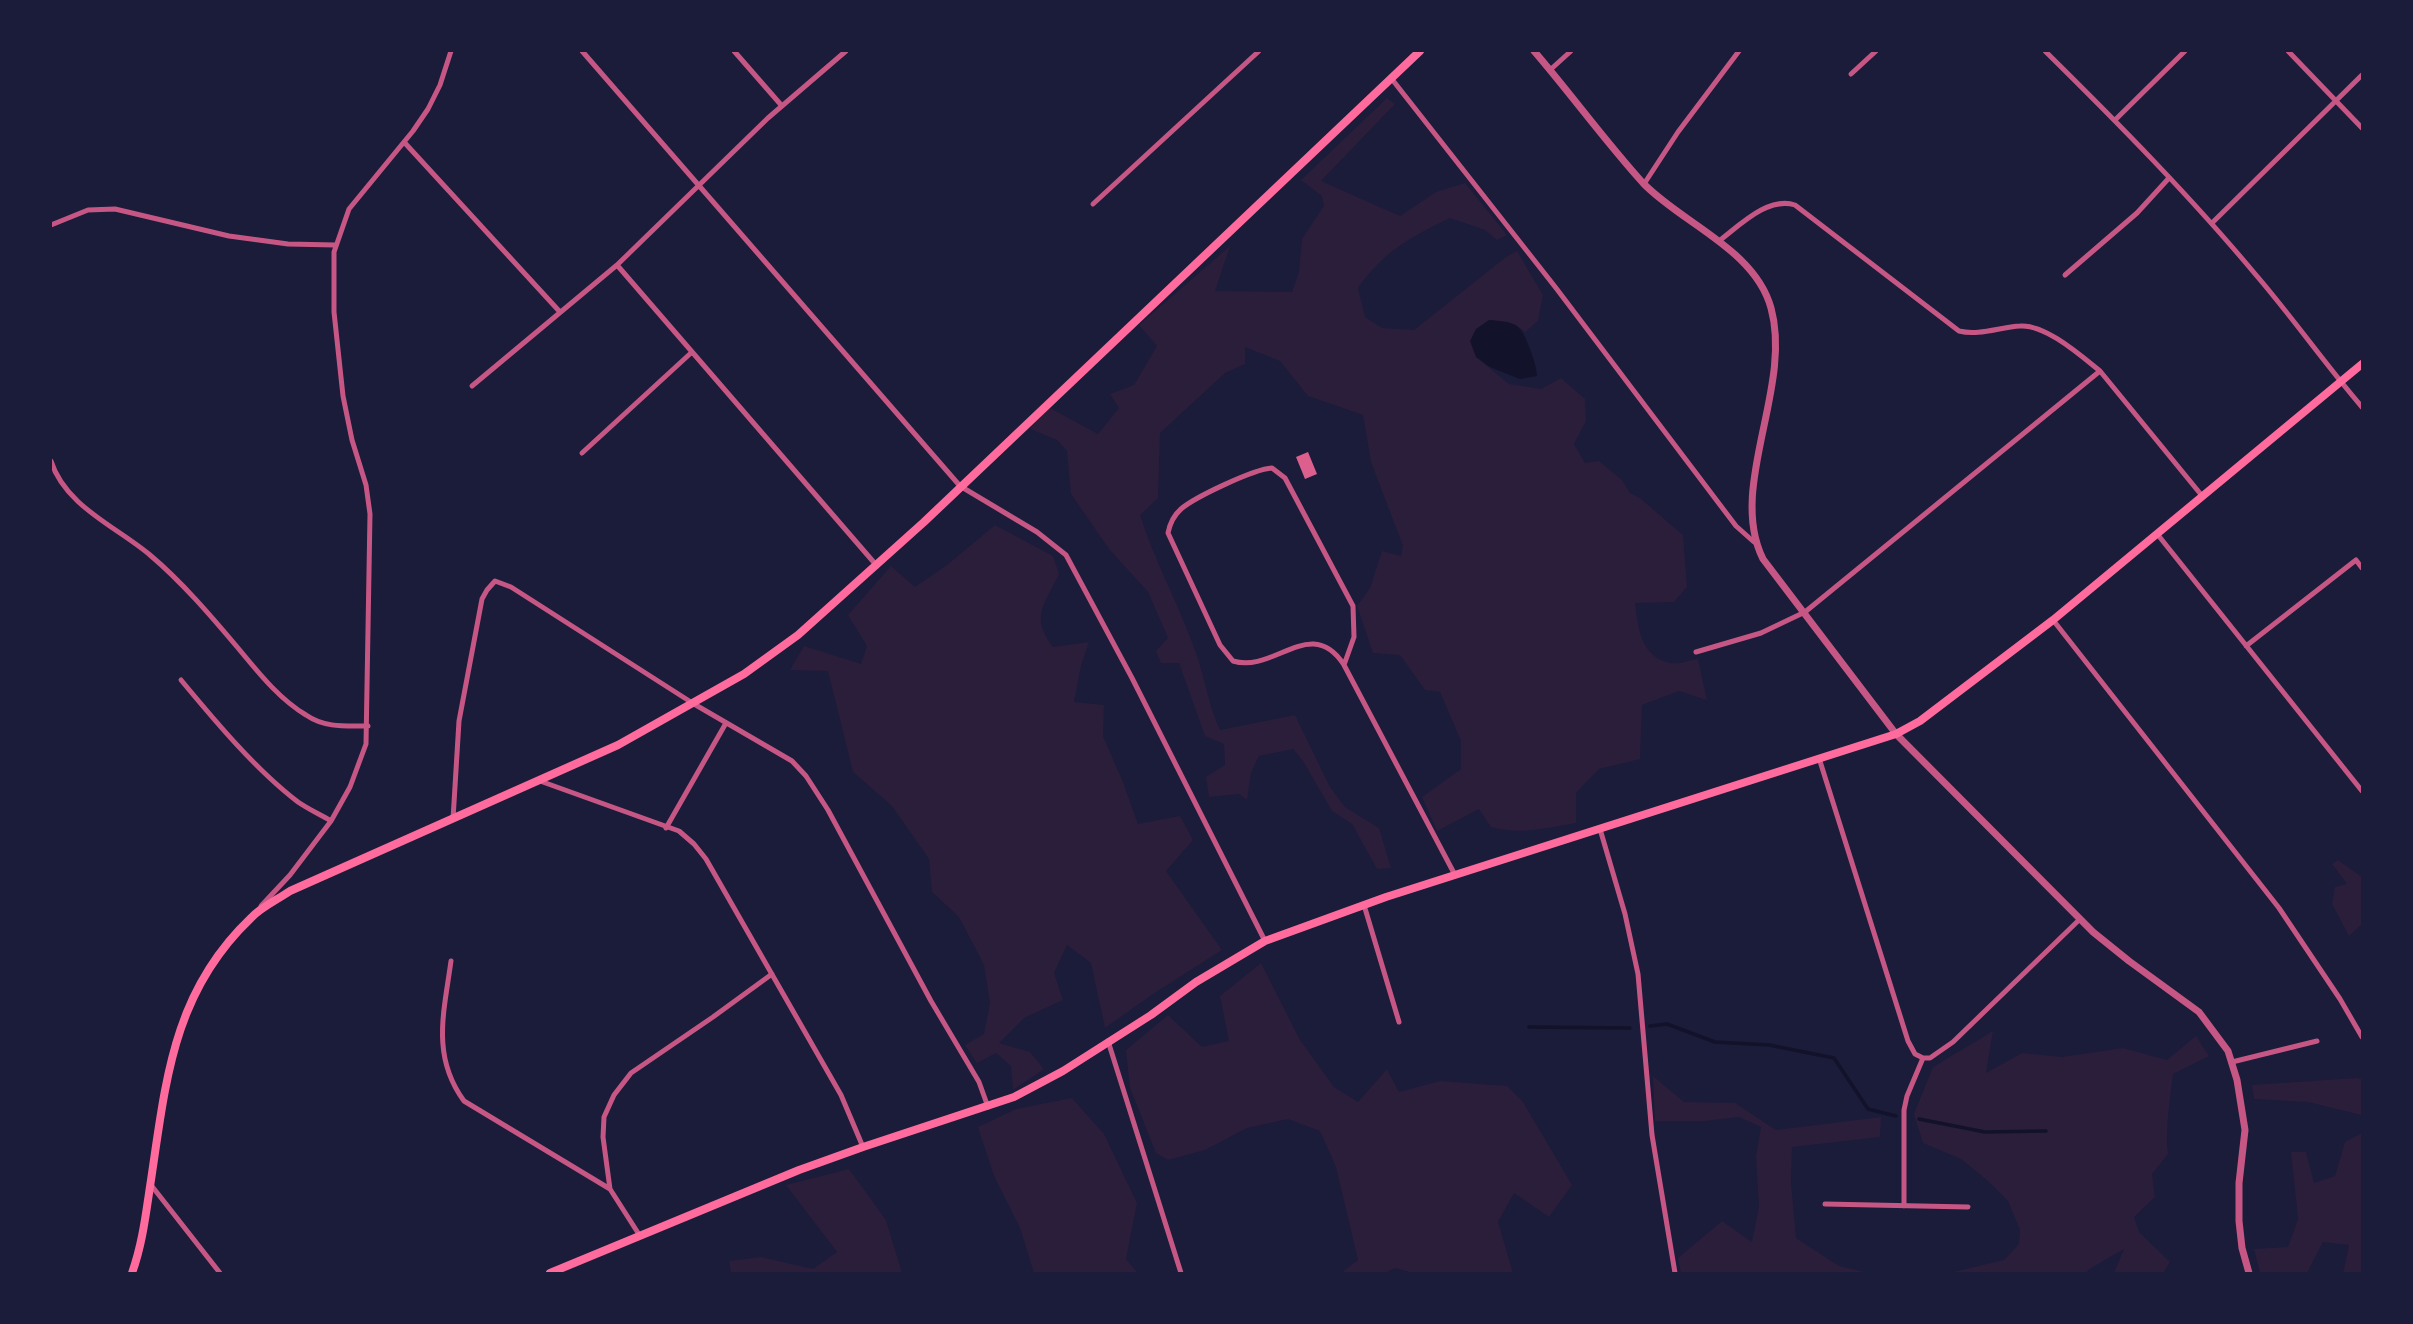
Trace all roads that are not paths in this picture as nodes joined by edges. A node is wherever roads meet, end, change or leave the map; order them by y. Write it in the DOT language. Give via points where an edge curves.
graph roads {
  1 [pos="450,51"];
  2 [pos="582,51"];
  3 [pos="734,51"];
  4 [pos="846,51"];
  5 [pos="1259,51"];
  6 [pos="1420,51"];
  7 [pos="1534,51"];
  8 [pos="1571,51"];
  9 [pos="1739,51"];
  10 [pos="1876,51"];
  11 [pos="2045,51"];
  12 [pos="2185,51"];
  13 [pos="2288,51"];
  14 [pos="1550,70"];
  15 [pos="1851,75"];
  16 [pos="2362,75"];
  17 [pos="1391,78"];
  18 [pos="2336,101"];
  19 [pos="782,106"];
  20 [pos="2115,120"];
  21 [pos="2362,128"];
  22 [pos="404,142"];
  23 [pos="2169,178"];
  24 [pos="1644,184"];
  25 [pos="699,187"];
  26 [pos="1093,204"];
  27 [pos="2212,223"];
  28 [pos="51,225"];
  29 [pos="1719,241"];
  30 [pos="335,245"];
  31 [pos="617,265"];
  32 [pos="2064,275"];
  33 [pos="560,312"];
  34 [pos="692,352"];
  35 [pos="2362,364"];
  36 [pos="2100,371"];
  37 [pos="2341,382"];
  38 [pos="472,386"];
  39 [pos="2362,407"];
  40 [pos="582,453"];
  41 [pos="51,461"];
  42 [pos="960,486"];
  43 [pos="2203,498"];
  44 [pos="2158,535"];
  45 [pos="1754,542"];
  46 [pos="2362,555"];
  47 [pos="2356,560"];
  48 [pos="877,566"];
  49 [pos="2362,568"];
  50 [pos="1805,612"];
  51 [pos="2053,620"];
  52 [pos="2246,646"];
  53 [pos="1696,652"];
  54 [pos="1344,665"];
  55 [pos="181,680"];
  56 [pos="694,704"];
  57 [pos="726,723"];
  58 [pos="368,726"];
  59 [pos="1896,734"];
  60 [pos="1819,758"];
  61 [pos="539,780"];
  62 [pos="2362,791"];
  63 [pos="453,818"];
  64 [pos="331,821"];
  65 [pos="666,828"];
  66 [pos="1600,829"];
  67 [pos="1455,875"];
  68 [pos="1364,905"];
  69 [pos="252,916"];
  70 [pos="2080,919"];
  71 [pos="1265,941"];
  72 [pos="451,961"];
  73 [pos="772,974"];
  74 [pos="1399,1022"];
  75 [pos="2362,1037"];
  76 [pos="1108,1041"];
  77 [pos="2317,1041"];
  78 [pos="1923,1058"];
  79 [pos="2232,1062"];
  80 [pos="988,1107"];
  81 [pos="863,1147"];
  82 [pos="150,1184"];
  83 [pos="610,1189"];
  84 [pos="1825,1204"];
  85 [pos="1904,1206"];
  86 [pos="1968,1207"];
  87 [pos="640,1236"];
  88 [pos="132,1273"];
  89 [pos="220,1273"];
  90 [pos="550,1273"];
  91 [pos="1181,1273"];
  92 [pos="1675,1273"];
  93 [pos="2249,1273"];
  1 -- 22 [label="street" via="431,103"];
  2 -- 25 [label="street"];
  3 -- 19 [label="street"];
  4 -- 19 [label="street"];
  5 -- 26 [label="street"];
  6 -- 17 [label="main road"];
  7 -- 14 [label="street"];
  8 -- 14 [label="street"];
  9 -- 24 [label="street"];
  10 -- 15 [label="street"];
  11 -- 20 [label="street"];
  12 -- 20 [label="street"];
  13 -- 18 [label="street"];
  14 -- 24 [label="street"];
  16 -- 18 [label="street"];
  17 -- 42 [label="main road"];
  17 -- 45 [label="street" via="1736,526"];
  18 -- 21 [label="street"];
  18 -- 27 [label="street"];
  19 -- 25 [label="street"];
  20 -- 23 [label="street"];
  22 -- 30 [label="street" via="349,209"];
  22 -- 33 [label="street"];
  23 -- 27 [label="street"];
  23 -- 32 [label="street" via="2137,213"];
  24 -- 29 [label="street"];
  25 -- 31 [label="street"];
  25 -- 42 [label="street"];
  27 -- 37 [label="street"];
  28 -- 30 [label="street" via="88,210 116,209 238,237"];
  29 -- 36 [label="street" via="1775,204 1795,205 1959,331 2031,326"];
  29 -- 45 [label="street" via="1753,275 1771,306 1775,331 1773,384 1755,475"];
  30 -- 58 [label="street" via="334,312 342,396 370,513"];
  31 -- 33 [label="street"];
  31 -- 34 [label="street"];
  33 -- 38 [label="street"];
  34 -- 40 [label="street"];
  34 -- 48 [label="street"];
  35 -- 37 [label="main road"];
  36 -- 43 [label="street"];
  36 -- 50 [label="street"];
  37 -- 39 [label="street"];
  37 -- 43 [label="main road"];
  41 -- 58 [label="street" via="74,497 158,562 268,684 295,707 333,726"];
  42 -- 48 [label="main road"];
  42 -- 71 [label="street" via="1066,555"];
  43 -- 44 [label="main road"];
  44 -- 51 [label="main road"];
  44 -- 52 [label="street"];
  45 -- 50 [label="street"];
  46 -- 47 [label="street"];
  47 -- 49 [label="street"];
  47 -- 52 [label="street"];
  48 -- 56 [label="main road" via="798,635"];
  50 -- 53 [label="street" via="1761,633"];
  50 -- 59 [label="street"];
  51 -- 59 [label="main road" via="1920,721"];
  51 -- 75 [label="street" via="2279,908"];
  52 -- 62 [label="street"];
  54 -- 54 [label="street" via="1354,637 1353,606 1292,487 1279,472 1256,470 1188,503 1175,515 1168,533 1220,645 1233,661 1258,661 1317,644 1330,648"];
  54 -- 67 [label="street"];
  55 -- 64 [label="street" via="253,760 299,802"];
  56 -- 57 [label="street"];
  56 -- 61 [label="main road"];
  56 -- 63 [label="street" via="511,587 494,582 482,599 459,722"];
  57 -- 65 [label="street"];
  57 -- 80 [label="street" via="792,761 815,788 979,1082"];
  58 -- 64 [label="street" via="358,768"];
  59 -- 60 [label="main road"];
  59 -- 70 [label="street"];
  60 -- 66 [label="main road"];
  60 -- 78 [label="street" via="1908,1041"];
  61 -- 63 [label="main road"];
  61 -- 65 [label="street"];
  63 -- 69 [label="main road" via="290,891"];
  64 -- 69 [label="street"];
  65 -- 73 [label="street" via="679,831 706,859"];
  66 -- 67 [label="main road"];
  66 -- 92 [label="street" via="1638,974 1652,1135"];
  67 -- 68 [label="main road"];
  68 -- 71 [label="main road"];
  68 -- 74 [label="street"];
  69 -- 82 [label="main road" via="220,952 184,1014 164,1087"];
  70 -- 78 [label="street" via="1940,1054"];
  70 -- 79 [label="street" via="2199,1012"];
  71 -- 76 [label="main road"];
  72 -- 83 [label="street" via="441,1048 456,1090 464,1101"];
  73 -- 81 [label="street" via="841,1095"];
  73 -- 83 [label="street" via="631,1073 614,1095 604,1117 603,1137"];
  76 -- 80 [label="main road" via="1044,1083"];
  76 -- 91 [label="street"];
  77 -- 79 [label="street"];
  78 -- 85 [label="street" via="1904,1110"];
  79 -- 93 [label="street" via="2245,1130 2239,1221"];
  80 -- 81 [label="main road"];
  81 -- 87 [label="main road"];
  82 -- 88 [label="main road"];
  82 -- 89 [label="street"];
  83 -- 87 [label="street"];
  84 -- 85 [label="street"];
  85 -- 86 [label="street"];
  87 -- 90 [label="main road"];
}
